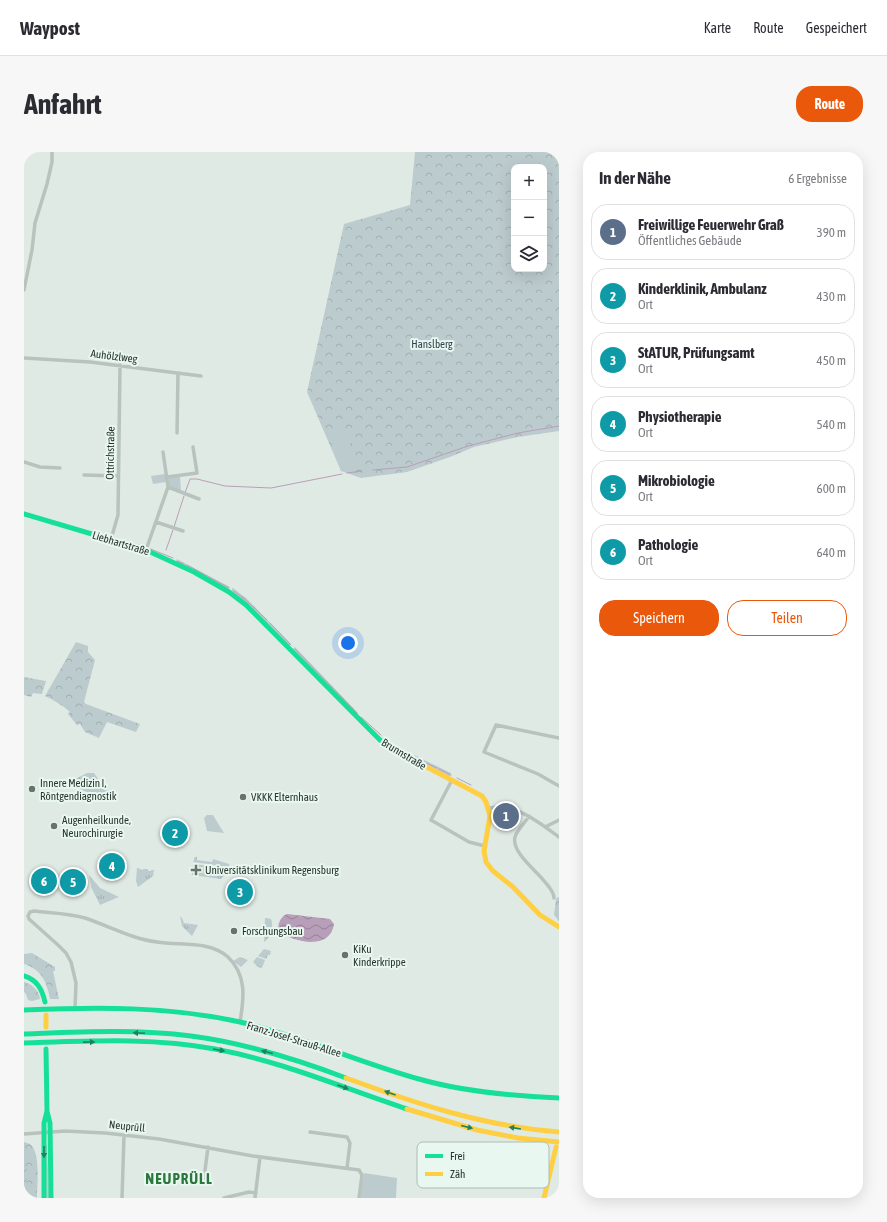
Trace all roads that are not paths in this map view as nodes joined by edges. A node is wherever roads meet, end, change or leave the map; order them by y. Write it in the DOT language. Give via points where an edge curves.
graph roads {
  1 [pos="52,152"];
  2 [pos="24,290"];
  3 [pos="24,358"];
  4 [pos="120,365"];
  5 [pos="178,373"];
  6 [pos="201,376"];
  7 [pos="177,434"];
  8 [pos="193,447"];
  9 [pos="163,452"];
  10 [pos="24,462"];
  11 [pos="60,468"];
  12 [pos="84,475"];
  13 [pos="118,476"];
  14 [pos="166,477"];
  15 [pos="168,487"];
  16 [pos="199,498"];
  17 [pos="24,514"];
  18 [pos="156,522"];
  19 [pos="183,531"];
  20 [pos="111,539"];
  21 [pos="147,548"];
  22 [pos="214,584"];
  23 [pos="559,738"];
  24 [pos="452,780"];
  25 [pos="559,786"];
  26 [pos="489,808"];
  27 [pos="529,816"];
  28 [pos="559,820"];
  29 [pos="545,827"];
  30 [pos="559,837"];
  31 [pos="485,846"];
  32 [pos="554,898"];
  33 [pos="559,927"];
  34 [pos="24,976"];
  35 [pos="45,1002"];
  36 [pos="75,1008"];
  37 [pos="24,1010"];
  38 [pos="46,1015"];
  39 [pos="240,1022"];
  40 [pos="46,1027"];
  41 [pos="24,1034"];
  42 [pos="24,1043"];
  43 [pos="46,1049"];
  44 [pos="559,1098"];
  45 [pos="48,1110"];
  46 [pos="44,1132"];
  47 [pos="50,1132"];
  48 [pos="310,1132"];
  49 [pos="559,1132"];
  50 [pos="24,1134"];
  51 [pos="124,1135"];
  52 [pos="546,1142"];
  53 [pos="558,1144"];
  54 [pos="208,1147"];
  55 [pos="260,1157"];
  56 [pos="347,1168"];
  57 [pos="204,1178"];
  58 [pos="549,1179"];
  59 [pos="547,1188"];
  60 [pos="256,1193"];
  61 [pos="44,1198"];
  62 [pos="51,1198"];
  63 [pos="122,1198"];
  64 [pos="224,1198"];
  65 [pos="255,1198"];
  66 [pos="359,1198"];
  67 [pos="544,1198"];
  1 -- 2 [label="street" via="47,184 35,223"];
  3 -- 4 [label="street, Auhölzlweg"];
  4 -- 5 [label="street, Auhölzlweg"];
  4 -- 13 [label="street, Ottrichstraße"];
  5 -- 6 [label="street, Auhölzlweg"];
  5 -- 7 [label="street"];
  8 -- 14 [label="street" via="197,473"];
  9 -- 14 [label="street"];
  10 -- 11 [label="street" via="40,467"];
  12 -- 13 [label="street"];
  13 -- 20 [label="street, Ottrichstraße" via="118,515"];
  14 -- 15 [label="street"];
  15 -- 16 [label="street"];
  15 -- 18 [label="street"];
  17 -- 20 [label="main road, Liebhartstraße"];
  18 -- 19 [label="street"];
  18 -- 21 [label="street"];
  20 -- 21 [label="main road, Liebhartstraße"];
  21 -- 22 [label="main road, Liebhartstraße"];
  22 -- 24 [label="main road, Brunnstraße" via="246,605 380,740"];
  23 -- 25 [label="street" via="496,725 484,752 538,774"];
  24 -- 26 [label="main road, Brunnstraße" via="482,796"];
  24 -- 31 [label="street" via="431,820 469,842"];
  26 -- 27 [label="street" via="502,806"];
  26 -- 31 [label="main road" via="490,820"];
  27 -- 29 [label="street"];
  27 -- 32 [label="street" via="516,836 516,846 522,857 539,874"];
  28 -- 29 [label="street"];
  29 -- 30 [label="street"];
  31 -- 33 [label="main road" via="485,857 492,871 513,886 540,915"];
  34 -- 35 [label="main road" via="38,984"];
  36 -- 37 [label="main road, Franz-Josef-Strauß-Allee"];
  36 -- 39 [label="main road, Franz-Josef-Strauß-Allee" via="156,1010"];
  36 -- 39 [label="street" via="76,983 71,962 66,953 29,919 30,912 77,916 148,941 201,945 221,952 235,965 242,979 244,998"];
  38 -- 40 [label="main road"];
  39 -- 44 [label="main road, Franz-Josef-Strauß-Allee" via="430,1081 464,1089"];
  49 -- 41 [label="main road, one-way" via="518,1128 459,1116 304,1063 242,1045 189,1036 141,1033"];
  42 -- 52 [label="main road, one-way" via="175,1044 242,1054 301,1071 405,1109 456,1124"];
  43 -- 45 [label="main road"];
  45 -- 46 [label="main road"];
  45 -- 47 [label="main road"];
  46 -- 47 [label="street, Neuprüll"];
  46 -- 50 [label="street, Neuprüll"];
  46 -- 61 [label="main road, one-way"];
  47 -- 51 [label="street, Neuprüll" via="103,1132"];
  47 -- 62 [label="main road"];
  48 -- 56 [label="street" via="347,1137 350,1143"];
  51 -- 54 [label="street, Neuprüll"];
  51 -- 63 [label="street"];
  53 -- 58 [label="main road"];
  54 -- 55 [label="street, Neuprüll"];
  54 -- 57 [label="street"];
  55 -- 56 [label="street, Neuprüll"];
  55 -- 60 [label="street"];
  56 -- 66 [label="street, Neuprüll" via="359,1170 362,1174"];
  59 -- 67 [label="main road"];
  60 -- 64 [label="street" via="249,1192"];
  60 -- 65 [label="street"];
}
